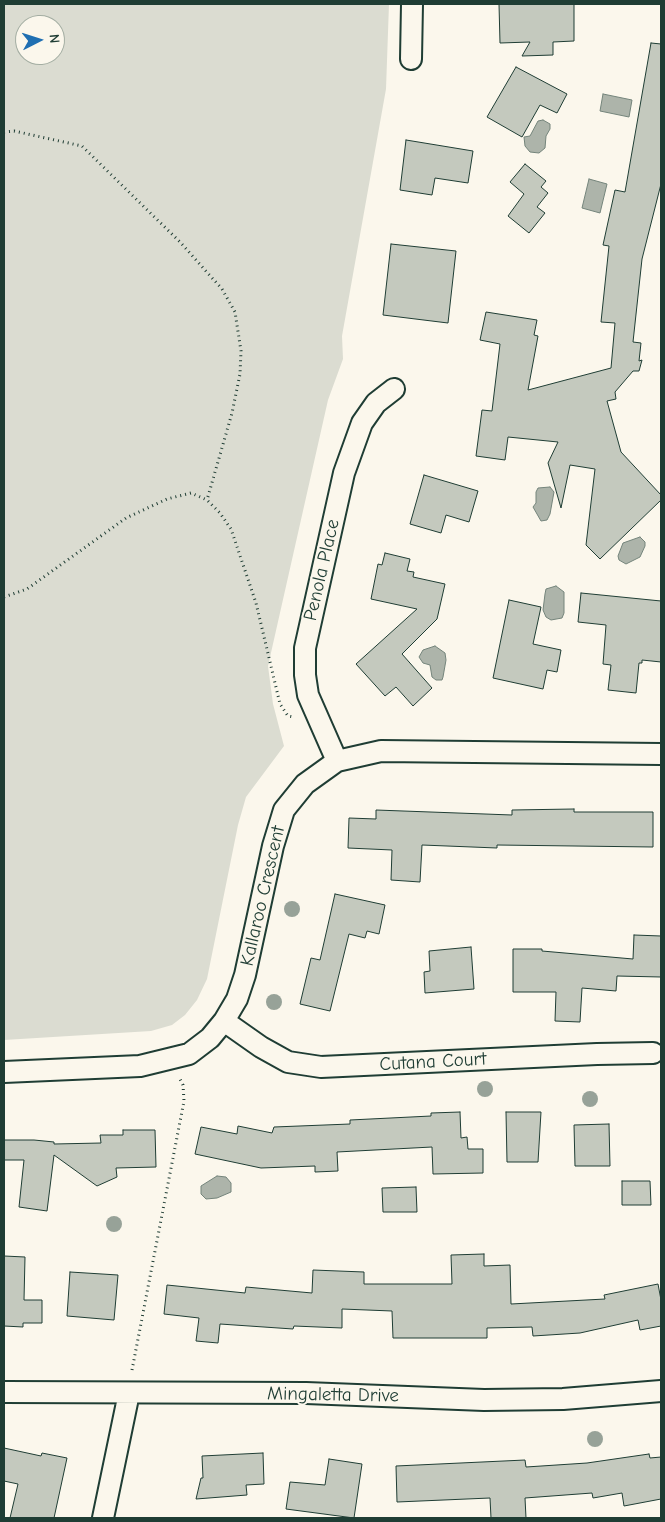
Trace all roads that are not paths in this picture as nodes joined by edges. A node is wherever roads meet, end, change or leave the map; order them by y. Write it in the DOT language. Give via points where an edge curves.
graph roads {
  1 [pos="412,4"];
  2 [pos="411,60"];
  3 [pos="394,389"];
  4 [pos="661,754"];
  5 [pos="337,761"];
  6 [pos="224,1021"];
  7 [pos="654,1053"];
  8 [pos="4,1072"];
  9 [pos="661,1390"];
  10 [pos="4,1392"];
  11 [pos="128,1392"];
  12 [pos="103,1518"];
  1 -- 2 [label="street"];
  3 -- 5 [label="street, Penola Place" via="376,403 362,423 344,472 305,648 308,695"];
  4 -- 5 [label="street, Kallaroo Crescent" via="381,751"];
  5 -- 6 [label="street, Kallaroo Crescent" via="305,784 284,810 245,975 237,999"];
  6 -- 7 [label="street, Cutana Court" via="288,1062 320,1068"];
  6 -- 8 [label="street, Kallaroo Crescent" via="210,1038 189,1054 169,1060 140,1066"];
  9 -- 11 [label="street, Mingaletta Drive" via="563,1399 494,1400"];
  10 -- 11 [label="street, Mingaletta Drive"];
  11 -- 12 [label="street"];
}
